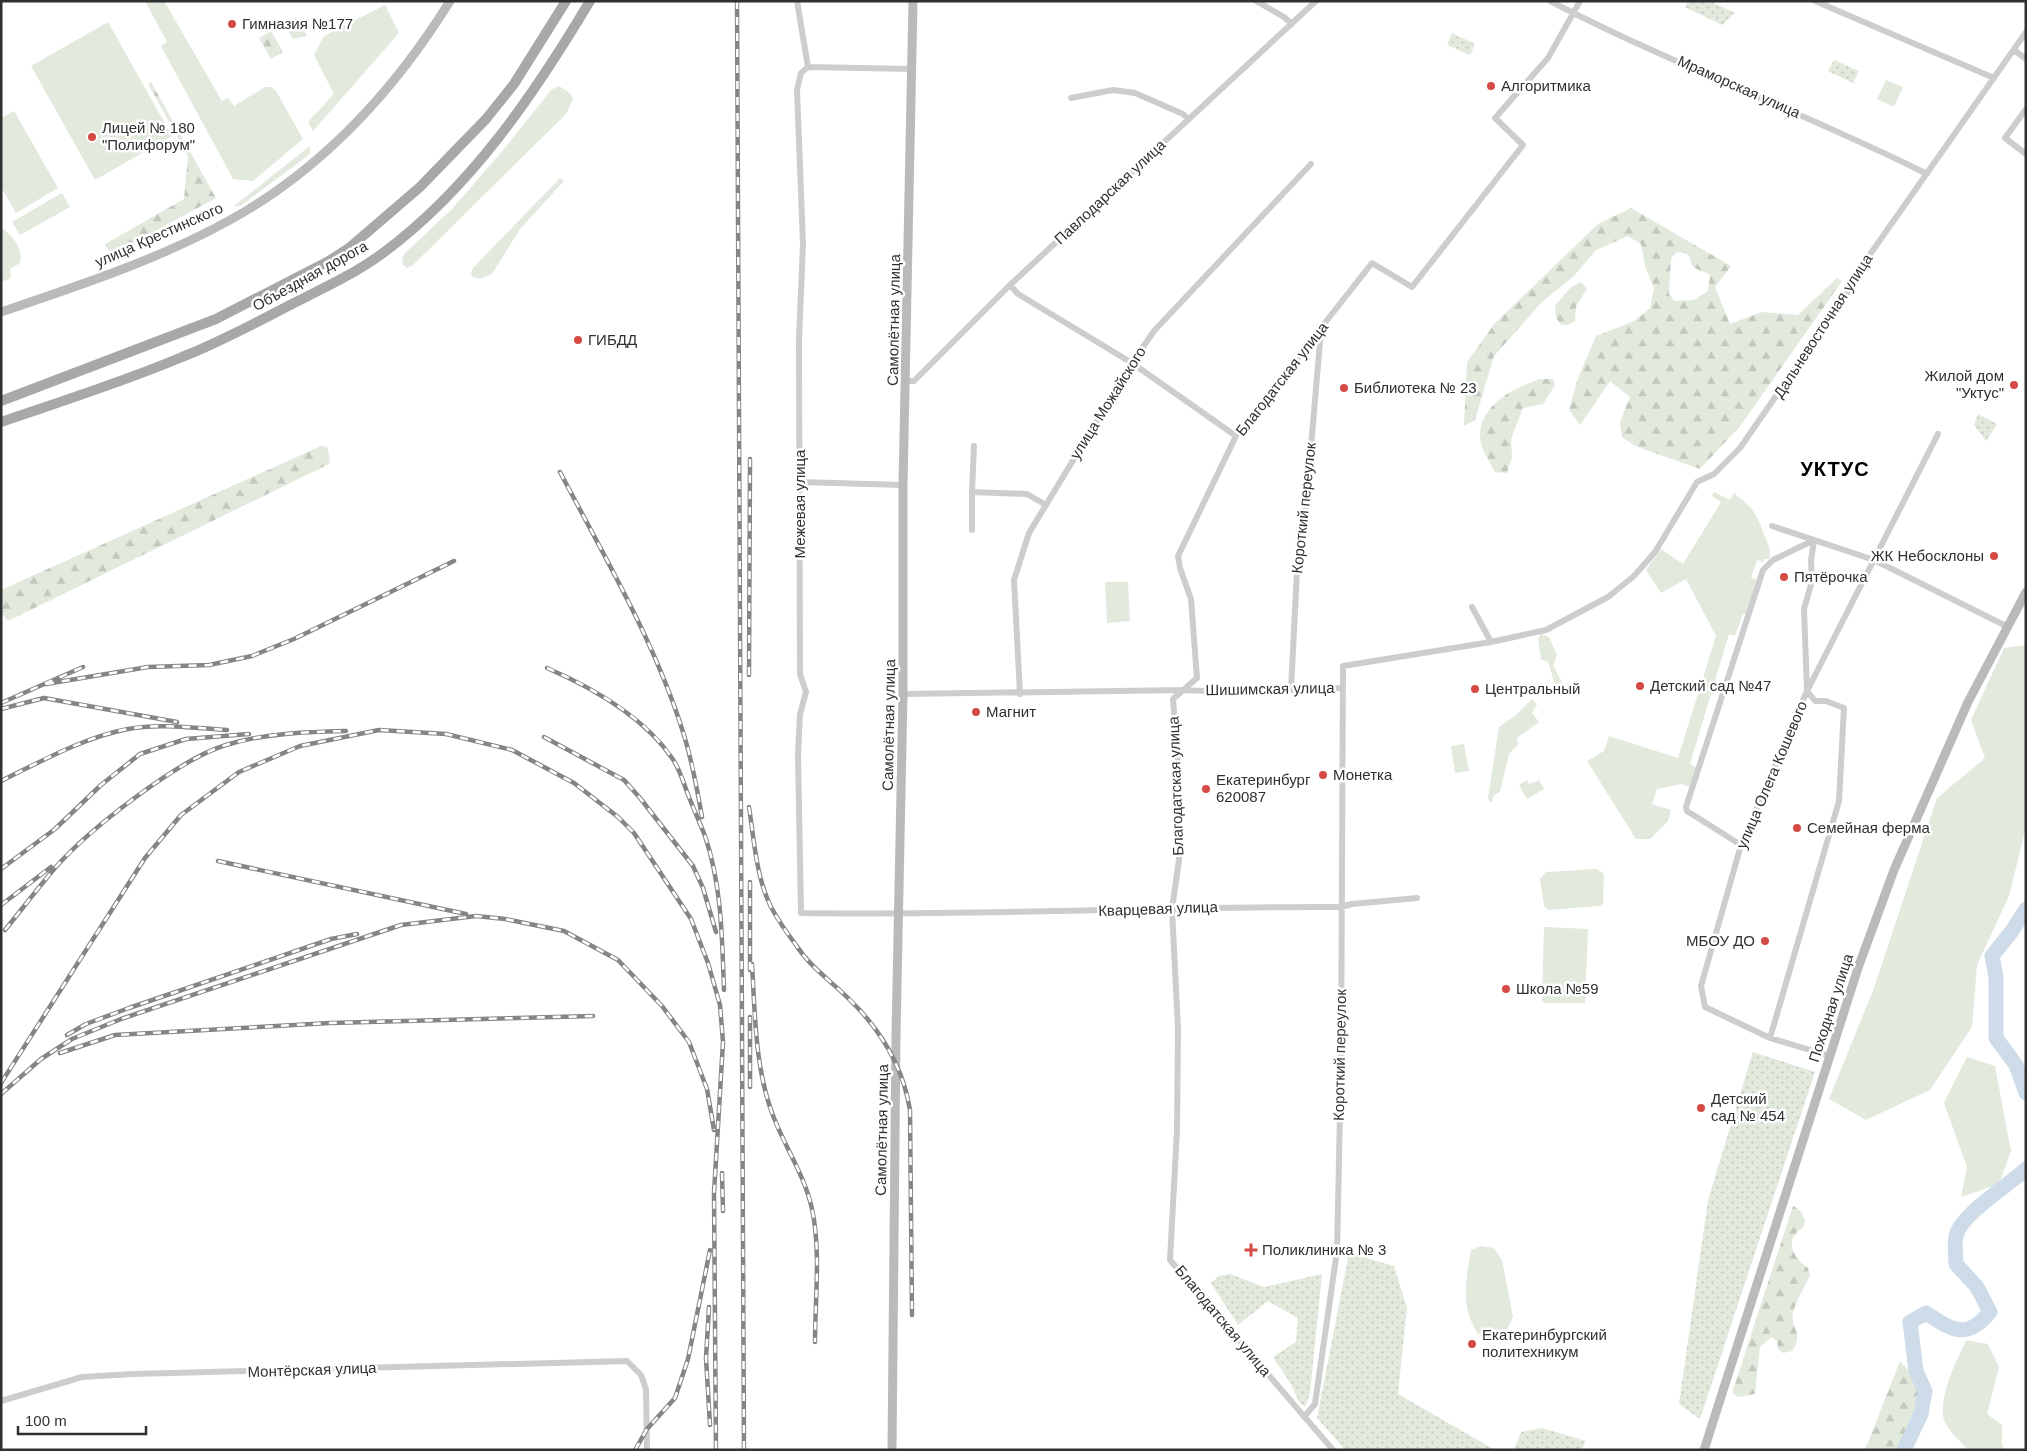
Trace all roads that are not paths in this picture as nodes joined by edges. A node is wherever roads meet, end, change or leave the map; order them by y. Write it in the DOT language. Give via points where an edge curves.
graph roads {
  1 [pos="450,1"];
  2 [pos="566,1"];
  3 [pos="590,1"];
  4 [pos="797,1"];
  5 [pos="913,1"];
  6 [pos="1256,1"];
  7 [pos="1316,1"];
  8 [pos="1550,1"];
  9 [pos="1580,1"];
  10 [pos="1815,1"];
  11 [pos="1573,13"];
  12 [pos="1292,24"];
  13 [pos="2026,32"];
  14 [pos="2014,50"];
  15 [pos="2026,59"];
  16 [pos="808,67"];
  17 [pos="912,69"];
  18 [pos="1994,78"];
  19 [pos="1071,98"];
  20 [pos="2026,109"];
  21 [pos="1188,119"];
  22 [pos="2026,154"];
  23 [pos="1311,164"];
  24 [pos="1927,174"];
  25 [pos="1010,285"];
  26 [pos="1,312"];
  27 [pos="1321,328"];
  28 [pos="1132,362"];
  29 [pos="906,381"];
  30 [pos="1,401"];
  31 [pos="1,422"];
  32 [pos="1938,434"];
  33 [pos="1236,436"];
  34 [pos="974,446"];
  35 [pos="799,482"];
  36 [pos="1697,482"];
  37 [pos="903,485"];
  38 [pos="972,492"];
  39 [pos="1046,504"];
  40 [pos="1772,526"];
  41 [pos="972,530"];
  42 [pos="1814,540"];
  43 [pos="1874,560"];
  44 [pos="2026,592"];
  45 [pos="1472,607"];
  46 [pos="2006,626"];
  47 [pos="1491,642"];
  48 [pos="1342,688"];
  49 [pos="1291,689"];
  50 [pos="1184,690"];
  51 [pos="1807,691"];
  52 [pos="903,694"];
  53 [pos="1020,694"];
  54 [pos="1741,846"];
  55 [pos="1417,898"];
  56 [pos="1341,908"];
  57 [pos="1172,910"];
  58 [pos="898,915"];
  59 [pos="1770,1038"];
  60 [pos="1830,1056"];
  61 [pos="1,1401"];
  62 [pos="1304,1417"];
  63 [pos="647,1450"];
  64 [pos="892,1450"];
  65 [pos="1332,1450"];
  66 [pos="1704,1450"];
  1 -- 26 [label="main road, улица Крестинского" via="421,47 388,88 322,155 282,186 202,234 70,288"];
  2 -- 30 [label="main road, Объездная дорога" via="514,84 486,119 420,187 349,248 216,319"];
  3 -- 31 [label="main road, Объездная дорога" via="552,65 522,107 436,206 383,253 335,282 222,340 181,358"];
  4 -- 16 [label="street"];
  5 -- 17 [label="main road, Самолётная улица"];
  6 -- 12 [label="street"];
  7 -- 12 [label="street, Павлодарская улица"];
  8 -- 11 [label="street, Мраморская улица"];
  9 -- 11 [label="street"];
  10 -- 18 [label="street"];
  11 -- 24 [label="street, Мраморская улица"];
  11 -- 27 [label="street, Благодатская улица" via="1548,58 1495,118 1523,145 1412,287 1372,263"];
  12 -- 21 [label="street, Павлодарская улица"];
  13 -- 14 [label="street, Дальневосточная улица"];
  14 -- 15 [label="street"];
  14 -- 18 [label="street, Дальневосточная улица"];
  16 -- 17 [label="street"];
  16 -- 35 [label="street, Межевая улица" via="801,73 797,90 803,244"];
  17 -- 29 [label="main road, Самолётная улица"];
  18 -- 24 [label="street, Дальневосточная улица"];
  19 -- 21 [label="street" via="1113,90 1135,93"];
  20 -- 22 [label="street" via="2004,138"];
  21 -- 25 [label="street, Павлодарская улица"];
  23 -- 28 [label="street, улица Можайского" via="1154,331"];
  24 -- 36 [label="street, Дальневосточная улица" via="1740,448 1714,474"];
  25 -- 28 [label="street" via="1018,294"];
  25 -- 29 [label="street, Павлодарская улица" via="914,381"];
  27 -- 33 [label="street, Благодатская улица"];
  27 -- 49 [label="street, Короткий переулок" via="1305,517 1299,532"];
  28 -- 33 [label="street"];
  28 -- 39 [label="street, улица Можайского"];
  29 -- 37 [label="main road, Самолётная улица"];
  32 -- 43 [label="street, улица Олега Кошевого"];
  33 -- 50 [label="street, Благодатская улица" via="1178,556 1191,599 1197,678"];
  34 -- 38 [label="street"];
  35 -- 37 [label="street"];
  35 -- 58 [label="street, Межевая улица" via="800,674 806,692 800,714 798,755 801,913"];
  36 -- 47 [label="street, Шишимская улица" via="1655,552 1634,576 1614,592 1546,630"];
  37 -- 52 [label="main road, Самолётная улица"];
  38 -- 39 [label="street" via="1027,494"];
  38 -- 41 [label="street"];
  39 -- 53 [label="street, улица Можайского" via="1029,532 1014,580"];
  40 -- 42 [label="street"];
  42 -- 43 [label="street"];
  42 -- 51 [label="street" via="1812,581 1804,609"];
  42 -- 54 [label="street" via="1773,560 1763,570 1686,807 1687,811"];
  43 -- 46 [label="street"];
  43 -- 51 [label="street, улица Олега Кошевого"];
  44 -- 46 [label="main road, Походная улица"];
  45 -- 47 [label="street"];
  46 -- 60 [label="main road, Походная улица" via="1968,702 1894,870"];
  47 -- 48 [label="street, Шишимская улица" via="1343,666"];
  48 -- 49 [label="street, Шишимская улица"];
  48 -- 56 [label="street, Короткий переулок"];
  49 -- 50 [label="street, Шишимская улица"];
  50 -- 53 [label="street, Шишимская улица"];
  50 -- 57 [label="street, Благодатская улица" via="1173,699 1179,776 1179,860"];
  51 -- 54 [label="street, улица Олега Кошевого"];
  51 -- 59 [label="street" via="1815,702 1826,701 1844,708 1839,801"];
  52 -- 53 [label="street, Шишимская улица"];
  52 -- 58 [label="main road, Самолётная улица"];
  54 -- 59 [label="street, улица Олега Кошевого" via="1701,986 1705,1007"];
  55 -- 56 [label="street, Кварцевая улица" via="1352,904"];
  56 -- 57 [label="street, Кварцевая улица" via="1214,907"];
  56 -- 62 [label="street, Короткий переулок" via="1337,1251 1315,1404"];
  57 -- 58 [label="street, Кварцевая улица"];
  57 -- 62 [label="street, Благодатская улица" via="1178,1047 1170,1260"];
  58 -- 64 [label="main road, Самолётная улица"];
  59 -- 60 [label="street, улица Олега Кошевого"];
  60 -- 66 [label="main road, Походная улица"];
  61 -- 63 [label="street, Монтёрская улица" via="82,1377 125,1374 627,1361 641,1375 646,1389"];
  62 -- 65 [label="street, Благодатская улица"];
}
